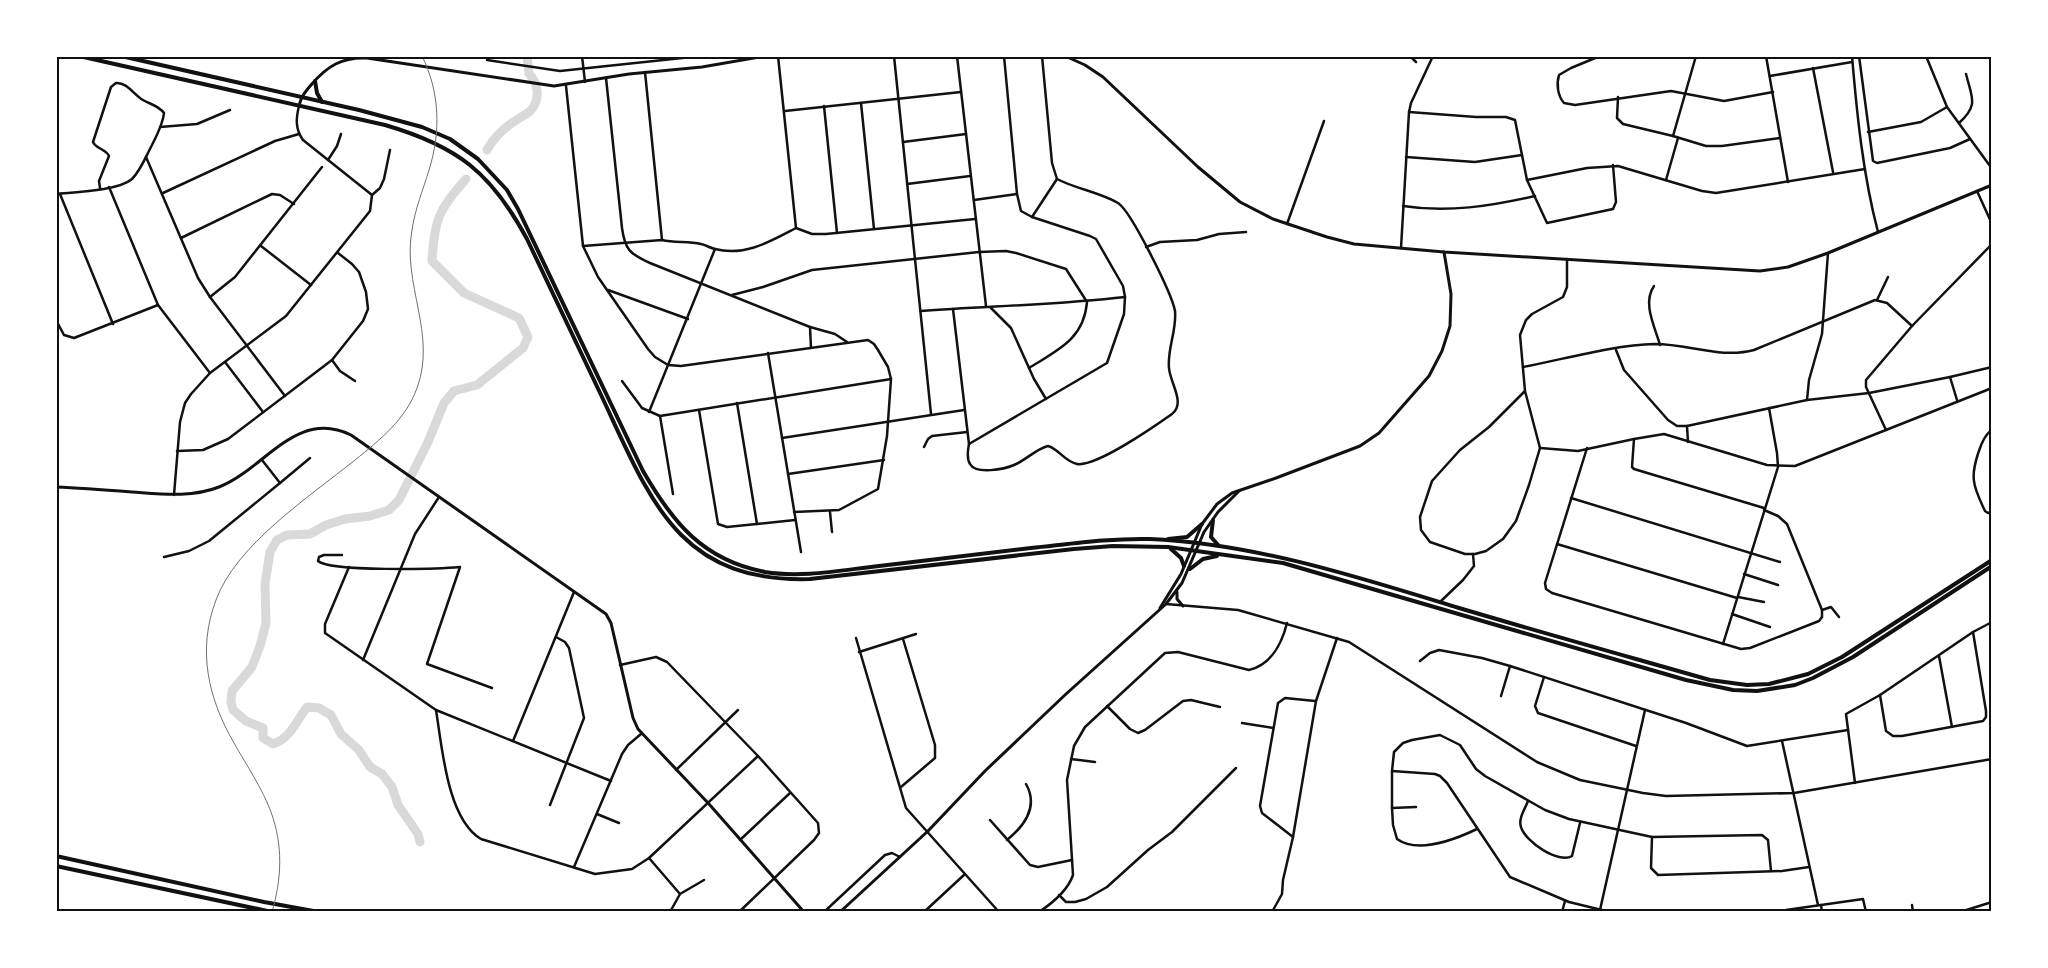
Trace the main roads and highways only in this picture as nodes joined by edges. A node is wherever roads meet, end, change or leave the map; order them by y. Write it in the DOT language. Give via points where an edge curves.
graph roads {
  1 [pos="79,56"];
  2 [pos="121,56"];
  3 [pos="315,81"];
  4 [pos="322,102"];
  5 [pos="1213,520"];
  6 [pos="1202,524"];
  7 [pos="1151,540"];
  8 [pos="1168,547"];
  9 [pos="1222,547"];
  10 [pos="1222,555"];
  11 [pos="1992,560"];
  12 [pos="1184,566"];
  13 [pos="1992,566"];
  14 [pos="1190,569"];
  15 [pos="56,856"];
  16 [pos="56,866"];
  17 [pos="272,912"];
  18 [pos="319,912"];
  1 -- 8 [label="main road" via="385,125 447,148 471,165 493,186 527,239 654,501 688,542 724,564 766,577 810,579 1074,549"];
  2 -- 4 [label="main road"];
  3 -- 4 [label="main road"];
  4 -- 7 [label="main road" via="422,127 450,139 492,172 533,236 660,501 691,536 727,560 768,572 814,573 1073,543"];
  5 -- 9 [label="main road" via="1211,539"];
  6 -- 7 [label="main road" via="1183,538"];
  7 -- 9 [label="main road"];
  8 -- 10 [label="main road"];
  8 -- 12 [label="main road" via="1181,558"];
  9 -- 11 [label="main road" via="1294,559 1710,680 1748,685 1791,680 1826,666"];
  10 -- 13 [label="main road" via="1283,563 1711,686 1757,691 1795,685 1832,669"];
  10 -- 14 [label="main road" via="1203,559"];
  15 -- 18 [label="main road"];
  16 -- 17 [label="main road"];
}
